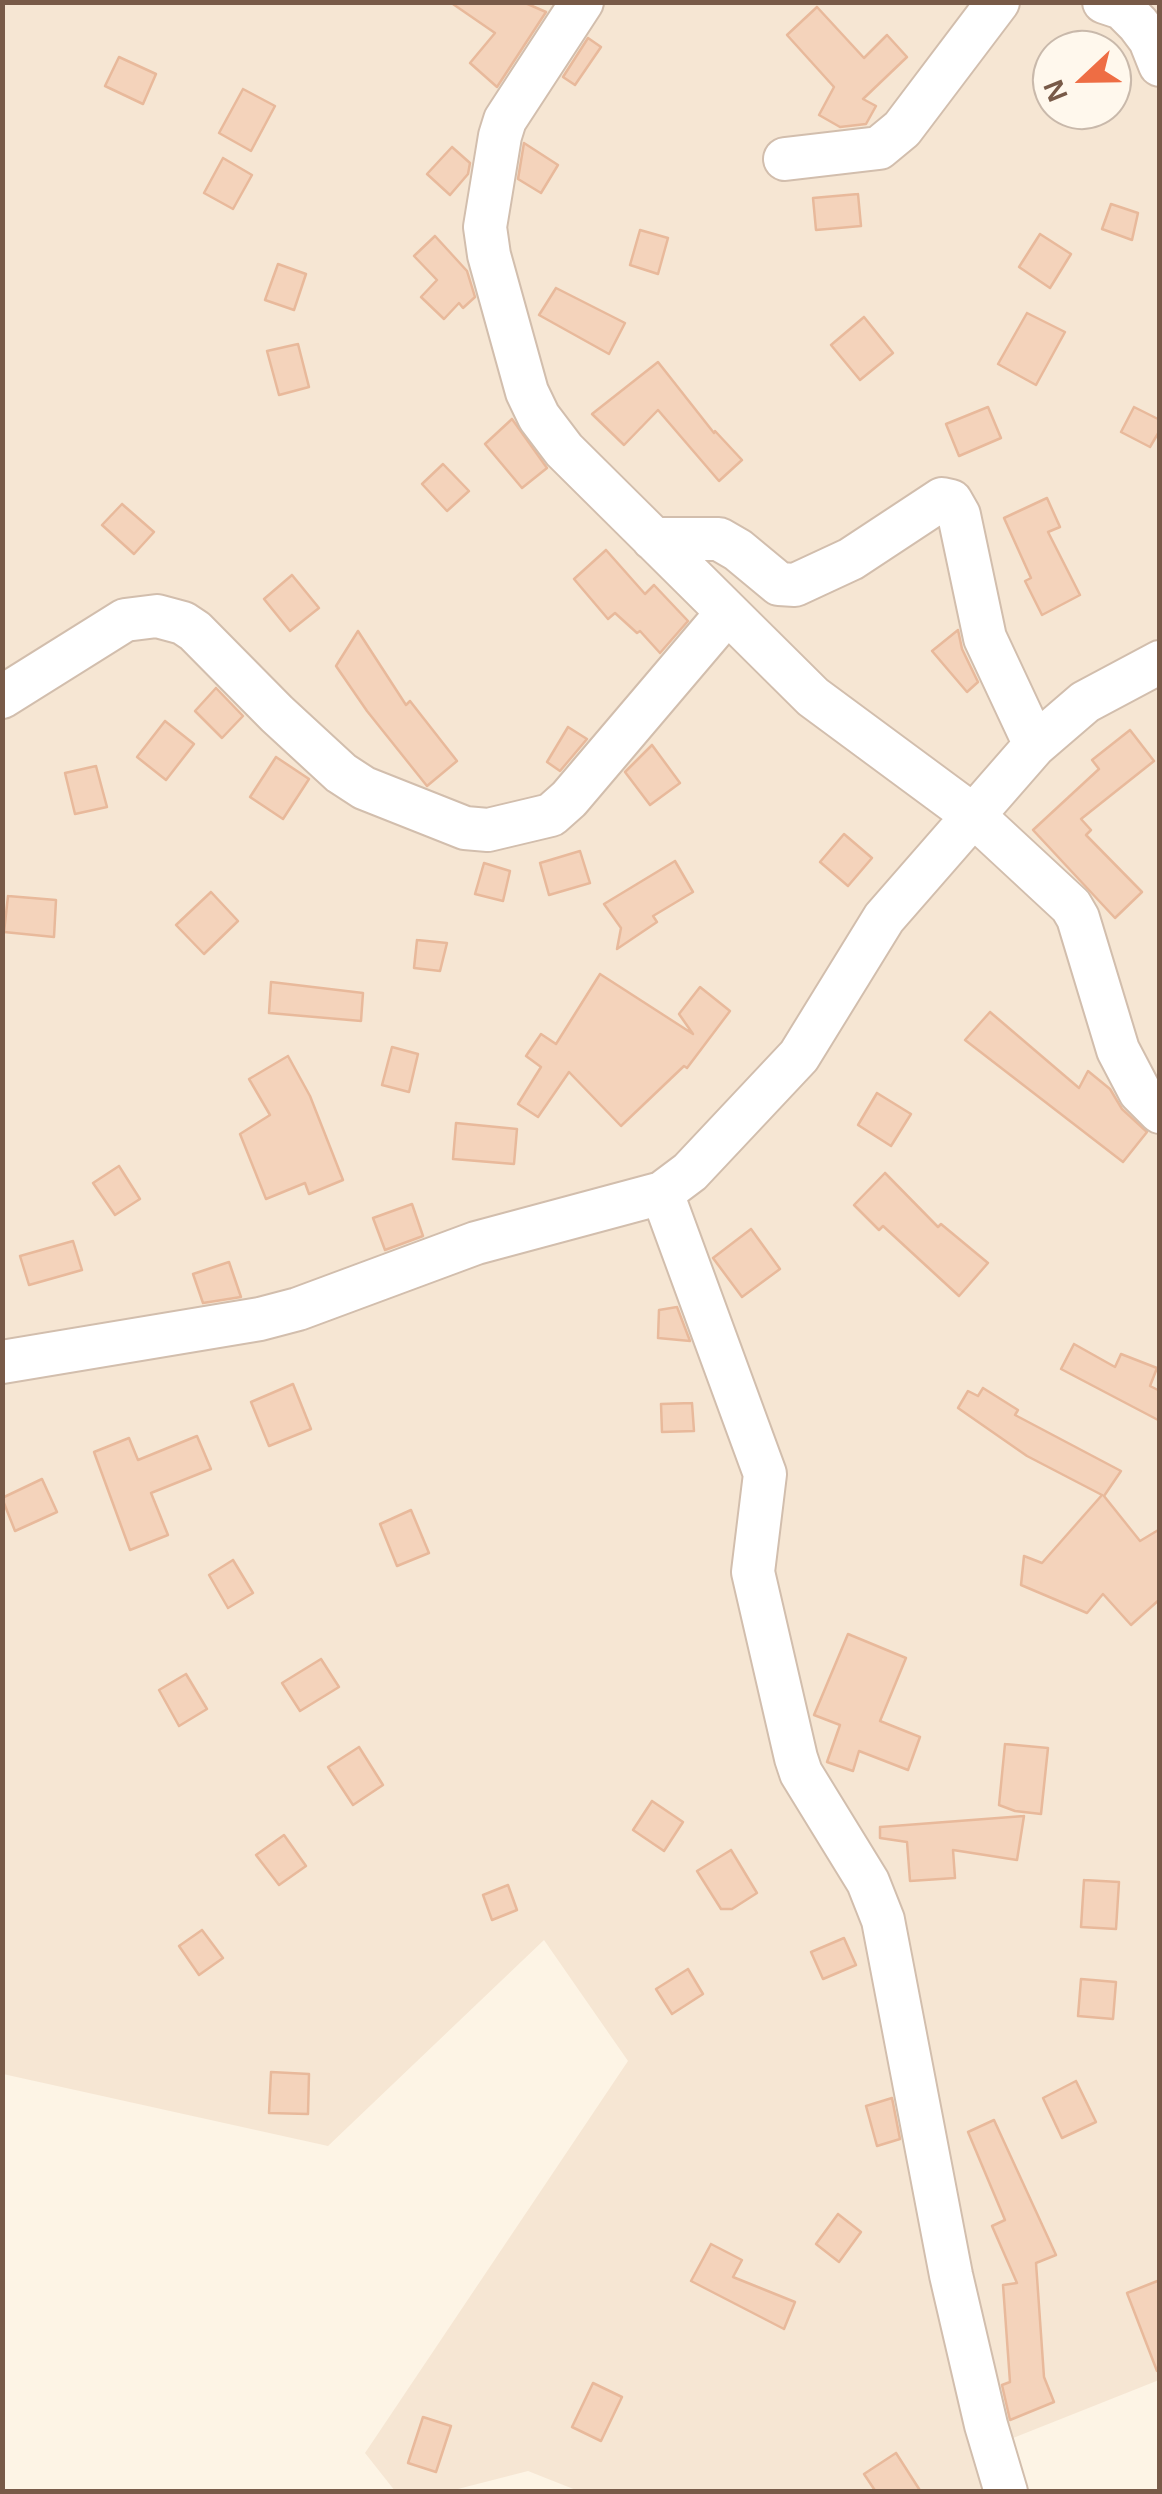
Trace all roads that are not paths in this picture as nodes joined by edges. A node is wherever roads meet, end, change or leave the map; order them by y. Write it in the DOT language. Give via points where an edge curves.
graph roads {
  1 [pos="582,2"];
  2 [pos="998,2"];
  3 [pos="1117,4"];
  4 [pos="1160,65"];
  5 [pos="784,159"];
  6 [pos="653,539"];
  7 [pos="727,613"];
  8 [pos="1160,662"];
  9 [pos="2,696"];
  10 [pos="1034,745"];
  11 [pos="974,816"];
  12 [pos="1160,1112"];
  13 [pos="662,1192"];
  14 [pos="8,1355"];
  15 [pos="1006,2492"];
  1 -- 6 [label="street" via="505,120 485,228 488,255 539,417"];
  2 -- 5 [label="street" via="902,129 879,148"];
  3 -- 4 [label="street" via="1150,40"];
  6 -- 7 [label="street"];
  6 -- 10 [label="street" via="719,539 779,584 795,586 851,559 942,499 951,502 985,638"];
  7 -- 9 [label="street" via="570,799 551,815 488,830 465,828 364,788 195,631 157,616 125,620"];
  7 -- 11 [label="street" via="813,697"];
  8 -- 10 [label="street" via="1085,702"];
  10 -- 11 [label="street"];
  11 -- 12 [label="street" via="1078,918 1118,1050 1140,1092"];
  11 -- 13 [label="street" via="884,918 799,1056 690,1172"];
  13 -- 14 [label="street" via="476,1243 279,1314"];
  13 -- 15 [label="street" via="765,1474 753,1572 796,1758 883,1920 951,2275"];
}
